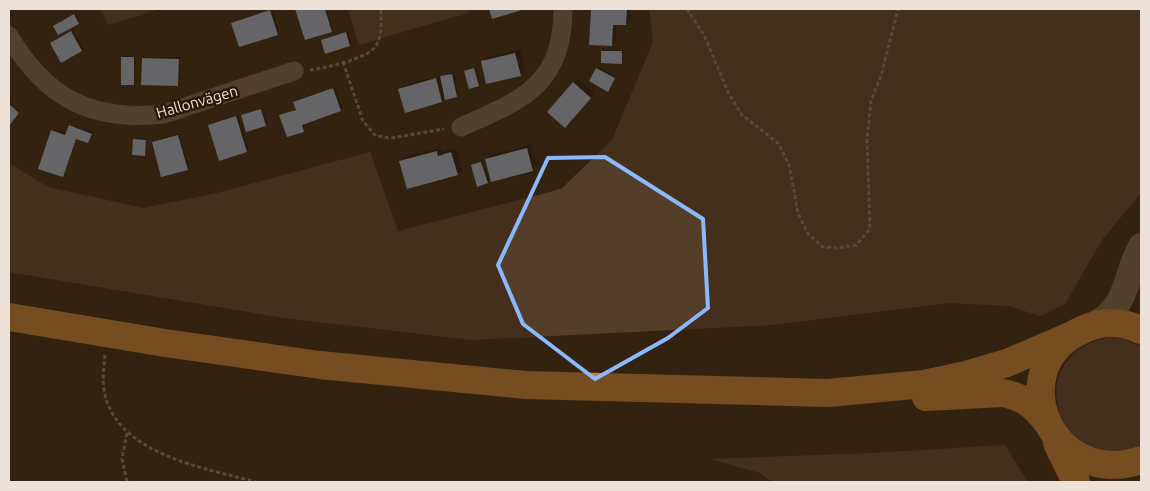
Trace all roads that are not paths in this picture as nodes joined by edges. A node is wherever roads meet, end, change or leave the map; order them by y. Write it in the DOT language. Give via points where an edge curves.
graph roads {
  1 [pos="563,9"];
  2 [pos="9,36"];
  3 [pos="294,72"];
  4 [pos="460,127"];
  5 [pos="1141,246"];
  6 [pos="9,317"];
  7 [pos="1084,329"];
  8 [pos="1141,330"];
  9 [pos="828,393"];
  10 [pos="1049,427"];
  11 [pos="1141,460"];
  12 [pos="1076,482"];
  13 [pos="1117,482"];
  1 -- 4 [label="street" via="563,30 557,53 544,76 525,97"];
  2 -- 3 [label="street, Hallonvägen" via="47,86 90,109 117,115 164,114"];
  5 -- 7 [label="street" via="1120,301 1107,317"];
  6 -- 9 [label="highway" via="320,365 526,385"];
  7 -- 8 [label="highway" via="1113,323"];
  7 -- 9 [label="highway" via="1014,360 966,375 917,385"];
  7 -- 10 [label="highway" via="1059,347 1045,371 1041,396"];
  9 -- 10 [label="highway" via="855,399 1004,393 1027,401"];
  10 -- 11 [label="highway" via="1069,451 1091,463 1115,466"];
  10 -- 12 [label="highway"];
  11 -- 13 [label="highway"];
}
